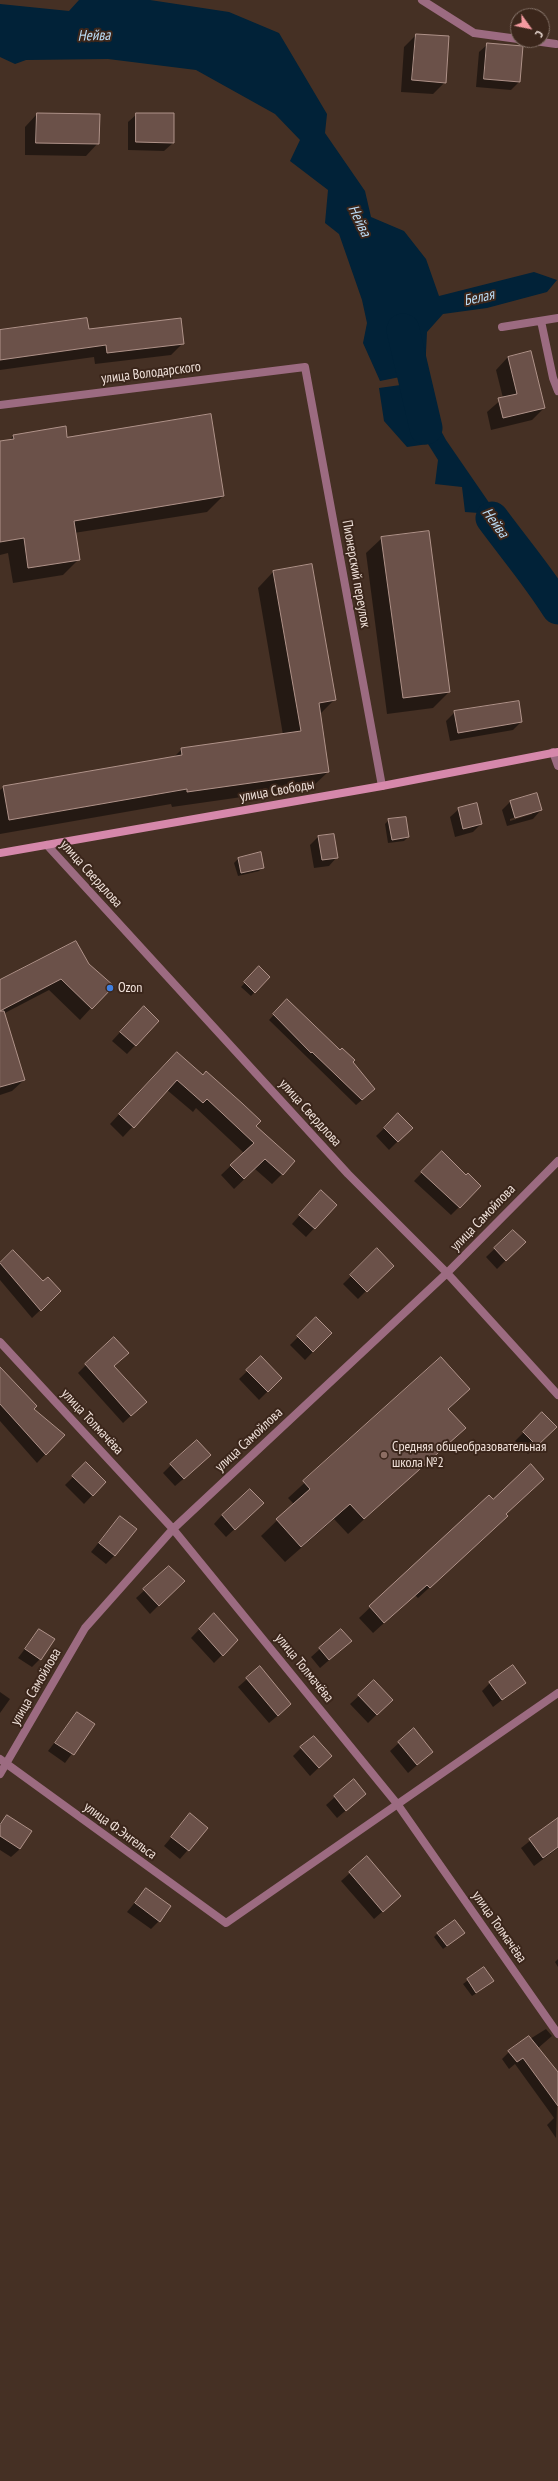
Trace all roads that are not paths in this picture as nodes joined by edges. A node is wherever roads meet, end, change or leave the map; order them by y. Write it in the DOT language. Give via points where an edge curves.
graph roads {
  1 [pos="422,0"];
  2 [pos="510,38"];
  3 [pos="550,43"];
  4 [pos="556,44"];
  5 [pos="558,318"];
  6 [pos="541,321"];
  7 [pos="502,327"];
  8 [pos="305,366"];
  9 [pos="558,390"];
  10 [pos="0,405"];
  11 [pos="555,752"];
  12 [pos="558,766"];
  13 [pos="382,786"];
  14 [pos="47,845"];
  15 [pos="0,853"];
  16 [pos="558,1161"];
  17 [pos="448,1273"];
  18 [pos="0,1342"];
  19 [pos="558,1395"];
  20 [pos="173,1528"];
  21 [pos="558,1693"];
  22 [pos="3,1762"];
  23 [pos="0,1774"];
  24 [pos="398,1805"];
  25 [pos="558,2034"];
  1 -- 2 [label="street" via="474,33"];
  3 -- 4 [label="street"];
  5 -- 6 [label="street"];
  6 -- 7 [label="street"];
  6 -- 9 [label="street"];
  8 -- 10 [label="street, улица Володарского"];
  8 -- 13 [label="street, Пионерский переулок"];
  11 -- 12 [label="street"];
  11 -- 13 [label="main road, улица Свободы"];
  13 -- 14 [label="main road, улица Свободы"];
  14 -- 15 [label="main road, улица Свободы"];
  14 -- 17 [label="street, улица Свердлова" via="348,1174"];
  16 -- 17 [label="street, улица Самойлова"];
  17 -- 19 [label="street, улица Свердлова"];
  17 -- 20 [label="street, улица Самойлова"];
  18 -- 20 [label="street, улица Толмачёва"];
  20 -- 22 [label="street, улица Самойлова" via="85,1628"];
  20 -- 24 [label="street, улица Толмачёва"];
  21 -- 24 [label="street"];
  22 -- 23 [label="street, улица Самойлова"];
  22 -- 24 [label="street, улица Ф.Энгельса" via="226,1923"];
  24 -- 25 [label="street, улица Толмачёва"];
}
